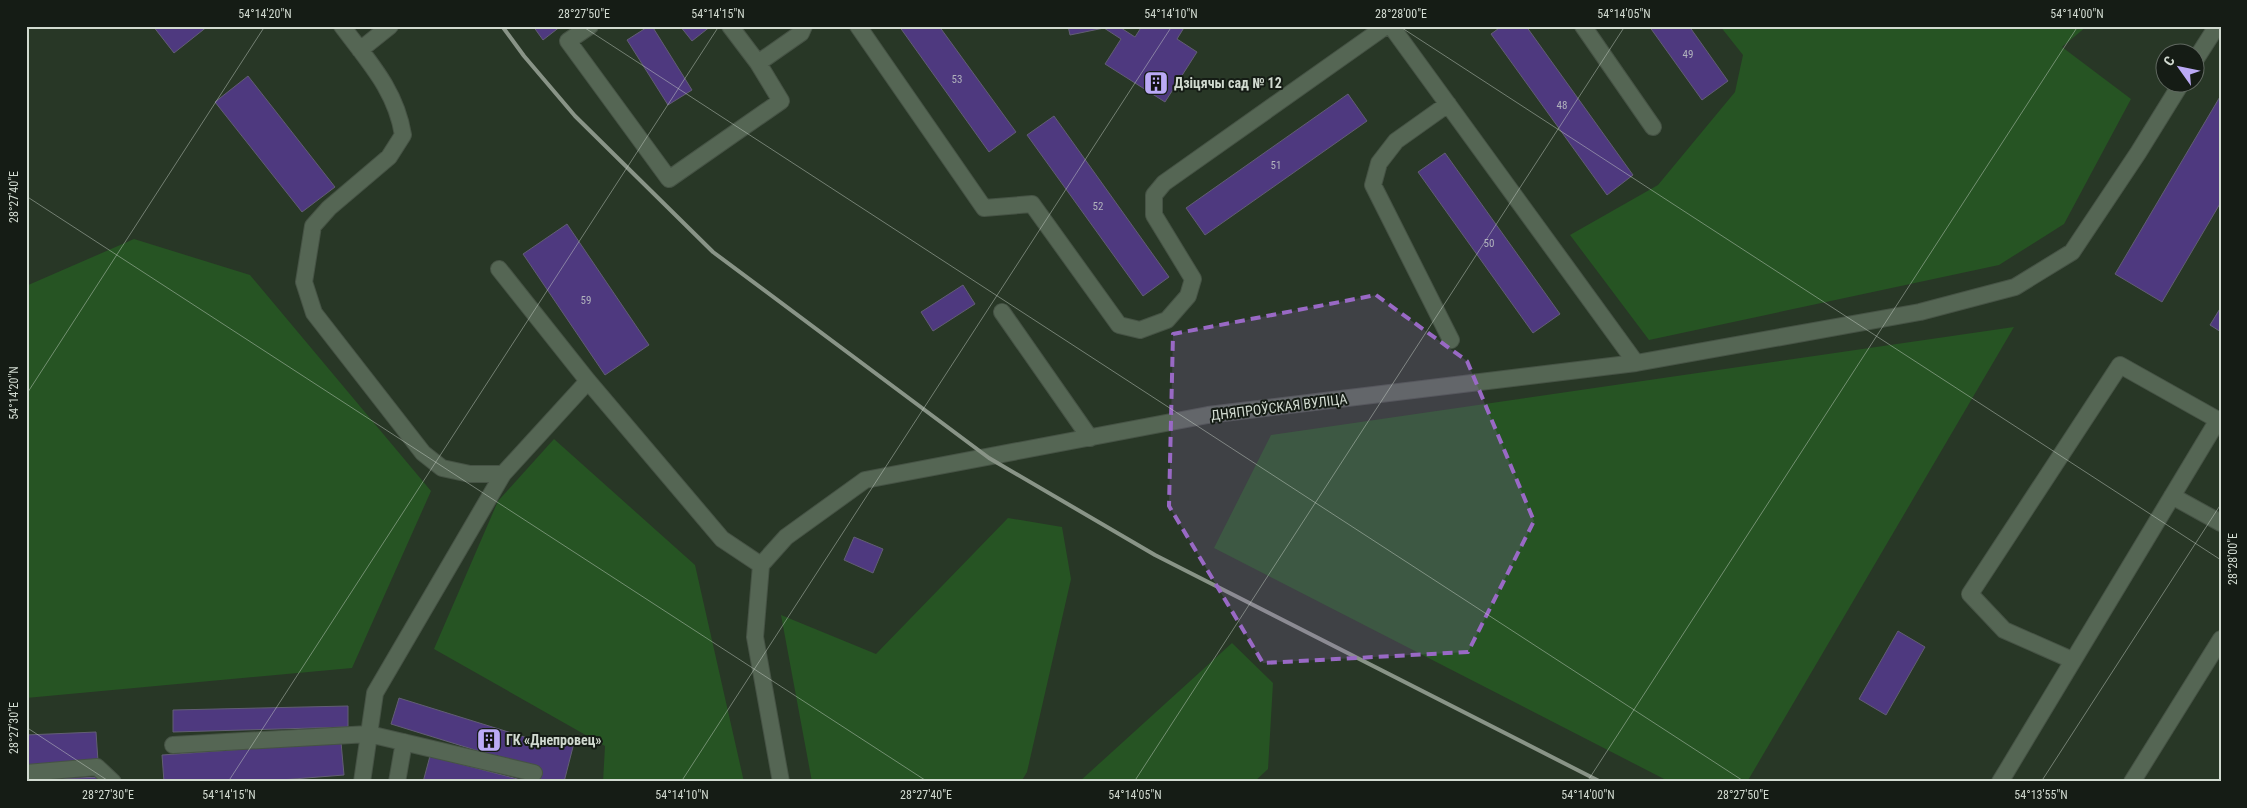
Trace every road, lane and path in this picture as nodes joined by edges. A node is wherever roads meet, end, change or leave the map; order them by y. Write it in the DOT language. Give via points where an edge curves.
graph roads {
  1 [pos="342,26"];
  2 [pos="390,26"];
  3 [pos="590,26"];
  4 [pos="730,26"];
  5 [pos="804,26"];
  6 [pos="858,26"];
  7 [pos="1386,26"];
  8 [pos="1391,26"];
  9 [pos="1583,26"];
  10 [pos="2217,26"];
  11 [pos="2204,46"];
  12 [pos="360,50"];
  13 [pos="758,63"];
  14 [pos="2176,92"];
  15 [pos="1448,104"];
  16 [pos="1653,127"];
  17 [pos="498,269"];
  18 [pos="1002,312"];
  19 [pos="1451,340"];
  20 [pos="1636,363"];
  21 [pos="588,381"];
  22 [pos="1090,438"];
  23 [pos="503,474"];
  24 [pos="2172,496"];
  25 [pos="2221,523"];
  26 [pos="761,565"];
  27 [pos="2221,639"];
  28 [pos="2072,660"];
  29 [pos="369,734"];
  30 [pos="404,742"];
  31 [pos="173,745"];
  32 [pos="26,772"];
  33 [pos="534,774"];
  34 [pos="113,782"];
  35 [pos="362,782"];
  36 [pos="397,782"];
  37 [pos="781,782"];
  38 [pos="2000,782"];
  39 [pos="2132,782"];
  1 -- 12 [label="street"];
  2 -- 12 [label="street"];
  3 -- 13 [label="street" via="568,41 669,179 780,101"];
  4 -- 13 [label="street"];
  5 -- 13 [label="street" via="801,33"];
  6 -- 7 [label="street" via="984,208 1032,204 1119,325 1140,330 1166,320 1188,296 1192,279 1154,215 1154,195 1164,183"];
  8 -- 15 [label="street"];
  9 -- 16 [label="street"];
  10 -- 11 [label="street"];
  12 -- 23 [label="street" via="384,82 400,114 403,135 389,157 329,208 313,226 304,282 314,313 423,454 442,468 470,474"];
  14 -- 20 [label="street, ДНЯПРОЎСКАЯ ВУЛІЦА" via="2072,252 2015,287 1920,312"];
  15 -- 19 [label="street" via="1396,141 1379,163 1373,185"];
  15 -- 20 [label="street"];
  17 -- 21 [label="street"];
  18 -- 22 [label="street"];
  20 -- 22 [label="street, ДНЯПРОЎСКАЯ ВУЛІЦА" via="1208,416"];
  21 -- 23 [label="street"];
  21 -- 26 [label="street" via="722,539"];
  22 -- 26 [label="street, ДНЯПРОЎСКАЯ ВУЛІЦА" via="865,480 786,537"];
  23 -- 29 [label="street" via="375,693"];
  24 -- 25 [label="street"];
  24 -- 28 [label="street"];
  24 -- 28 [label="street" via="2218,420 2120,365 1970,594 2004,630"];
  26 -- 37 [label="street" via="755,637"];
  27 -- 39 [label="street"];
  28 -- 38 [label="street"];
  29 -- 30 [label="street"];
  29 -- 31 [label="street"];
  29 -- 35 [label="street"];
  30 -- 33 [label="street"];
  30 -- 36 [label="street"];
  32 -- 34 [label="street" via="97,767"];
}
